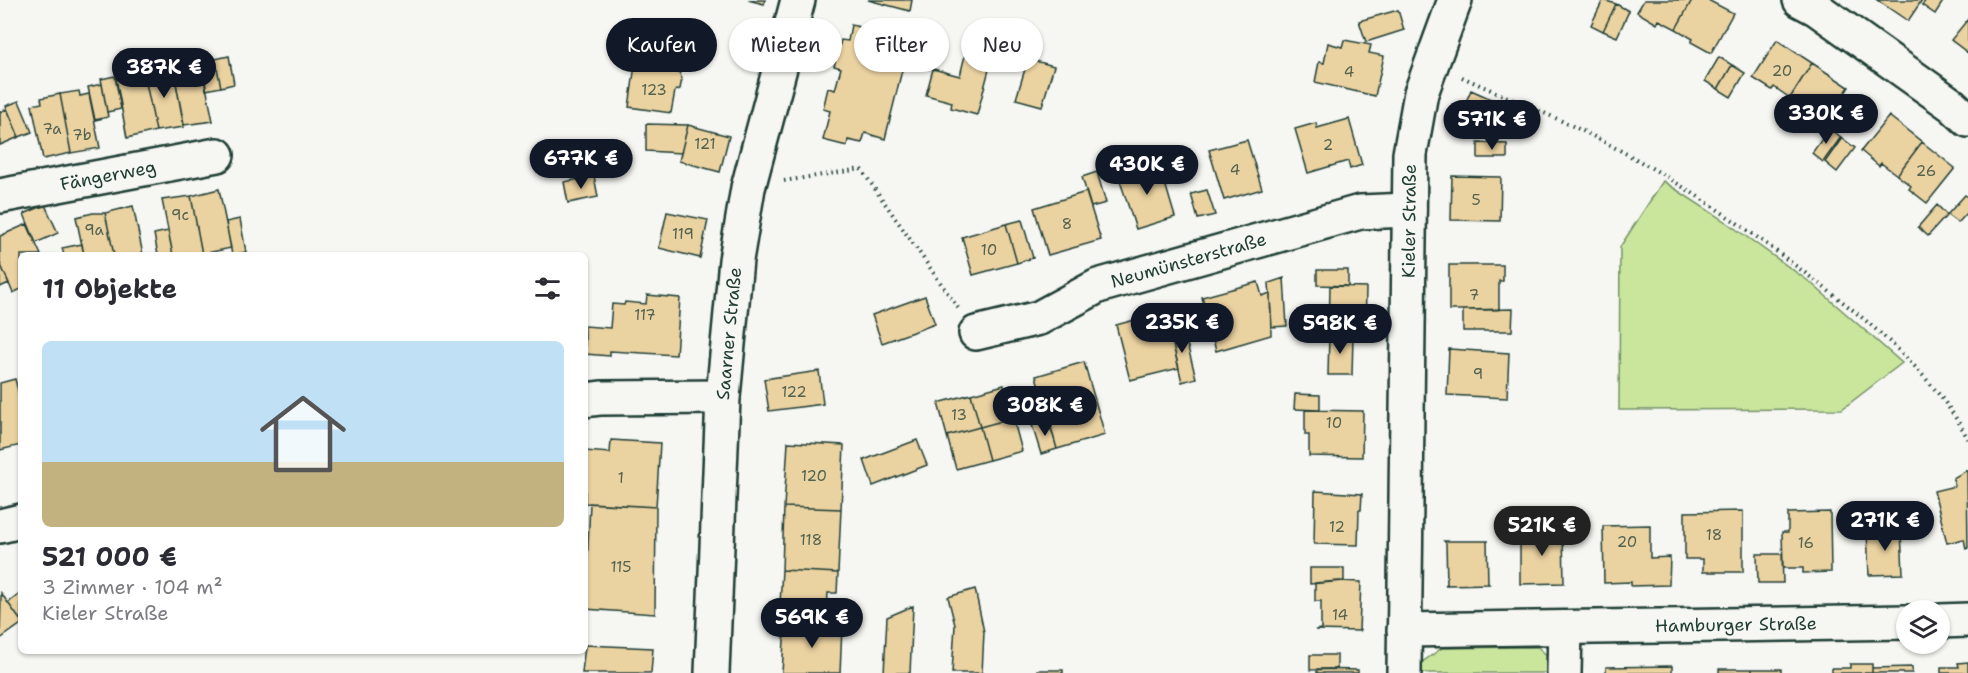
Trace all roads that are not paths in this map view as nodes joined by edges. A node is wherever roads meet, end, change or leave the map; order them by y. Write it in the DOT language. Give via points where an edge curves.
graph roads {
  1 [pos="798,0"];
  2 [pos="1455,0"];
  3 [pos="1800,0"];
  4 [pos="1968,120"];
  5 [pos="217,155"];
  6 [pos="0,196"];
  7 [pos="1409,210"];
  8 [pos="976,333"];
  9 [pos="723,397"];
  10 [pos="588,400"];
  11 [pos="18,522"];
  12 [pos="0,526"];
  13 [pos="1950,621"];
  14 [pos="1968,621"];
  15 [pos="1896,622"];
  16 [pos="1565,628"];
  17 [pos="1404,630"];
  18 [pos="711,673"];
  19 [pos="1404,673"];
  20 [pos="1564,673"];
  1 -- 9 [label="street, Saarner Straße" via="748,188 736,260"];
  2 -- 7 [label="street, Kieler Straße" via="1421,93 1410,154"];
  3 -- 4 [label="street"];
  5 -- 6 [label="street, Fängerweg"];
  7 -- 8 [label="street, Neumünsterstraße" via="1360,212 1098,286 1039,318"];
  7 -- 17 [label="street, Kieler Straße"];
  9 -- 10 [label="street"];
  9 -- 18 [label="street, Saarner Straße"];
  11 -- 12 [label="street"];
  13 -- 14 [label="street"];
  15 -- 16 [label="street, Hamburger Straße"];
  16 -- 17 [label="street"];
  16 -- 20 [label="street"];
  17 -- 19 [label="street, Kieler Straße"];
}
